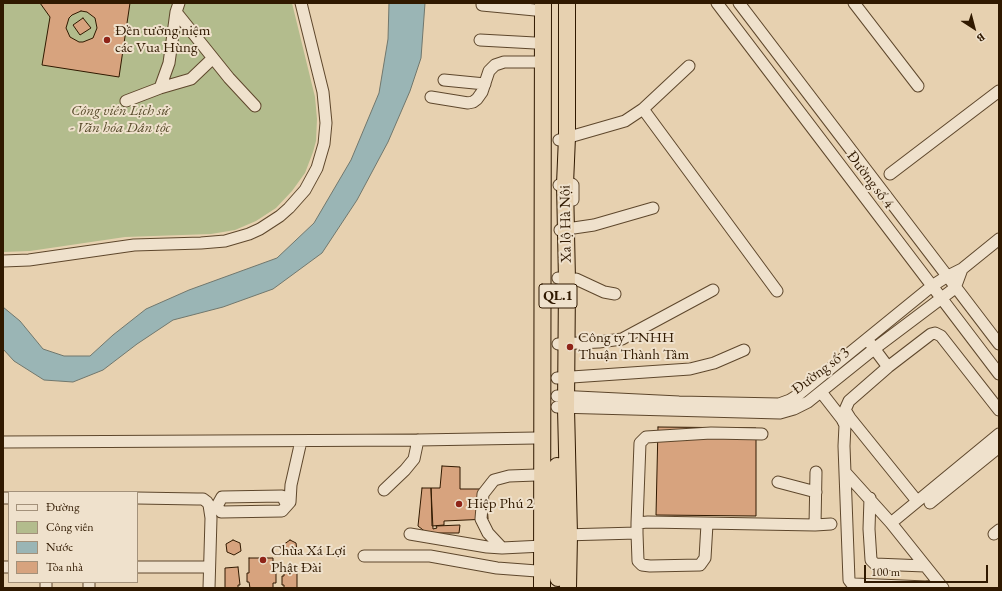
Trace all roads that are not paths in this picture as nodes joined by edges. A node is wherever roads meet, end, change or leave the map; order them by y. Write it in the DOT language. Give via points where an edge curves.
graph roads {
  1 [pos="301,3"];
  2 [pos="558,3"];
  3 [pos="567,3"];
  4 [pos="717,3"];
  5 [pos="739,3"];
  6 [pos="854,3"];
  7 [pos="482,5"];
  8 [pos="537,5"];
  9 [pos="178,8"];
  10 [pos="480,40"];
  11 [pos="535,43"];
  12 [pos="214,58"];
  13 [pos="535,62"];
  14 [pos="689,66"];
  15 [pos="444,80"];
  16 [pos="485,84"];
  17 [pos="918,86"];
  18 [pos="160,88"];
  19 [pos="999,91"];
  20 [pos="431,97"];
  21 [pos="126,102"];
  22 [pos="255,106"];
  23 [pos="643,109"];
  24 [pos="563,139"];
  25 [pos="890,174"];
  26 [pos="562,185"];
  27 [pos="573,200"];
  28 [pos="653,208"];
  29 [pos="562,230"];
  30 [pos="999,239"];
  31 [pos="3,261"];
  32 [pos="962,269"];
  33 [pos="946,277"];
  34 [pos="563,280"];
  35 [pos="932,286"];
  36 [pos="955,288"];
  37 [pos="712,290"];
  38 [pos="777,291"];
  39 [pos="615,294"];
  40 [pos="942,299"];
  41 [pos="562,344"];
  42 [pos="871,344"];
  43 [pos="999,344"];
  44 [pos="744,350"];
  45 [pos="888,367"];
  46 [pos="999,374"];
  47 [pos="562,378"];
  48 [pos="821,392"];
  49 [pos="562,402"];
  50 [pos="792,405"];
  51 [pos="999,410"];
  52 [pos="762,434"];
  53 [pos="999,434"];
  54 [pos="539,438"];
  55 [pos="418,440"];
  56 [pos="300,441"];
  57 [pos="3,442"];
  58 [pos="999,447"];
  59 [pos="816,472"];
  60 [pos="845,472"];
  61 [pos="536,476"];
  62 [pos="778,482"];
  63 [pos="384,490"];
  64 [pos="542,491"];
  65 [pos="816,492"];
  66 [pos="138,498"];
  67 [pos="870,498"];
  68 [pos="917,501"];
  69 [pos="930,503"];
  70 [pos="213,505"];
  71 [pos="892,523"];
  72 [pos="707,524"];
  73 [pos="831,524"];
  74 [pos="815,525"];
  75 [pos="637,528"];
  76 [pos="410,534"];
  77 [pos="563,535"];
  78 [pos="502,548"];
  79 [pos="542,550"];
  80 [pos="364,556"];
  81 [pos="925,566"];
  82 [pos="138,567"];
  83 [pos="209,568"];
  84 [pos="537,571"];
  85 [pos="942,587"];
  86 [pos="209,588"];
  87 [pos="536,588"];
  88 [pos="542,588"];
  89 [pos="558,588"];
  90 [pos="568,588"];
  1 -- 31 [label="street" via="323,92 326,123 324,144 317,168 305,190 280,216 249,234 225,241 134,245 29,260"];
  2 -- 24 [label="highway, Xa lộ Hà Nội / QL.1"];
  3 -- 24 [label="highway, Xa lộ Hà Nội / QL.1"];
  4 -- 35 [label="street, Đường số 4"];
  5 -- 33 [label="street, Đường số 4"];
  6 -- 17 [label="street"];
  7 -- 8 [label="street"];
  8 -- 11 [label="highway, Xa lộ Hà Nội / QL.1"];
  8 -- 54 [label="highway, Xa lộ Hà Nội / QL.1"];
  9 -- 12 [label="street"];
  9 -- 18 [label="street" via="169,63"];
  10 -- 11 [label="street"];
  11 -- 13 [label="highway, Xa lộ Hà Nội / QL.1"];
  12 -- 18 [label="street" via="191,79"];
  12 -- 22 [label="street"];
  13 -- 16 [label="street" via="504,62 489,71"];
  13 -- 54 [label="highway, Xa lộ Hà Nội / QL.1"];
  14 -- 23 [label="street"];
  15 -- 16 [label="street"];
  16 -- 20 [label="street" via="477,99 468,103"];
  18 -- 21 [label="street"];
  19 -- 25 [label="street"];
  23 -- 24 [label="street" via="625,121"];
  23 -- 38 [label="street"];
  24 -- 26 [label="highway, Xa lộ Hà Nội / QL.1"];
  26 -- 27 [label="street" via="573,185"];
  26 -- 29 [label="highway, Xa lộ Hà Nội / QL.1"];
  28 -- 29 [label="street" via="594,225"];
  29 -- 34 [label="highway, Xa lộ Hà Nội / QL.1"];
  30 -- 32 [label="street, Đường số 3"];
  32 -- 33 [label="street, Đường số 3"];
  32 -- 36 [label="street, Đường số 3"];
  33 -- 35 [label="street, Đường số 3"];
  33 -- 36 [label="street, Đường số 4"];
  34 -- 39 [label="street" via="576,279 604,292"];
  34 -- 41 [label="highway, Xa lộ Hà Nội / QL.1"];
  35 -- 40 [label="street, Đường số 4"];
  35 -- 42 [label="street, Đường số 3"];
  36 -- 40 [label="street, Đường số 3"];
  36 -- 43 [label="street, Đường số 4"];
  37 -- 41 [label="street" via="622,339"];
  40 -- 42 [label="street, Đường số 3"];
  40 -- 46 [label="street, Đường số 4"];
  41 -- 47 [label="highway, Xa lộ Hà Nội / QL.1"];
  42 -- 45 [label="street"];
  42 -- 48 [label="street, Đường số 3"];
  42 -- 50 [label="street, Đường số 3" via="798,395"];
  44 -- 47 [label="street" via="714,363 690,369"];
  45 -- 51 [label="street" via="931,334 937,334 942,336"];
  45 -- 68 [label="street" via="849,401 845,410"];
  47 -- 49 [label="highway, Xa lộ Hà Nội / QL.1"];
  48 -- 50 [label="street, Đường số 3" via="808,402"];
  48 -- 60 [label="street" via="844,422"];
  49 -- 50 [label="street, Đường số 3" via="780,413"];
  49 -- 77 [label="highway, Xa lộ Hà Nội / QL.1"];
  52 -- 75 [label="street" via="711,433 646,437 640,443"];
  53 -- 68 [label="street"];
  54 -- 55 [label="street"];
  54 -- 61 [label="highway, Xa lộ Hà Nội / QL.1"];
  54 -- 64 [label="highway, Xa lộ Hà Nội / QL.1"];
  55 -- 56 [label="street"];
  55 -- 63 [label="street" via="414,459"];
  56 -- 57 [label="street"];
  56 -- 70 [label="street" via="290,502 287,505 282,496 222,497"];
  58 -- 69 [label="street"];
  59 -- 65 [label="street"];
  60 -- 67 [label="street"];
  60 -- 85 [label="street" via="850,582"];
  61 -- 64 [label="highway, Xa lộ Hà Nội / QL.1"];
  61 -- 78 [label="street" via="502,477 494,480 483,494 481,519 488,533"];
  62 -- 65 [label="street"];
  64 -- 79 [label="highway, Xa lộ Hà Nội / QL.1"];
  65 -- 74 [label="street"];
  66 -- 70 [label="street" via="197,498"];
  67 -- 71 [label="street"];
  67 -- 81 [label="street" via="869,528 872,560 875,564"];
  68 -- 71 [label="street"];
  70 -- 83 [label="street"];
  71 -- 81 [label="street"];
  72 -- 74 [label="street"];
  72 -- 75 [label="street"];
  72 -- 75 [label="street" via="705,558 700,565 642,565 638,561"];
  73 -- 74 [label="street"];
  75 -- 77 [label="street"];
  76 -- 78 [label="street" via="488,548"];
  77 -- 89 [label="highway, Xa lộ Hà Nội / QL.1"];
  77 -- 90 [label="highway, Xa lộ Hà Nội / QL.1"];
  78 -- 79 [label="street"];
  79 -- 84 [label="highway, Xa lộ Hà Nội / QL.1"];
  79 -- 88 [label="highway, Xa lộ Hà Nội / QL.1"];
  80 -- 84 [label="street" via="430,556 497,568"];
  81 -- 85 [label="street"];
  82 -- 83 [label="street"];
  83 -- 86 [label="street"];
  84 -- 87 [label="highway, Xa lộ Hà Nội / QL.1"];
}
